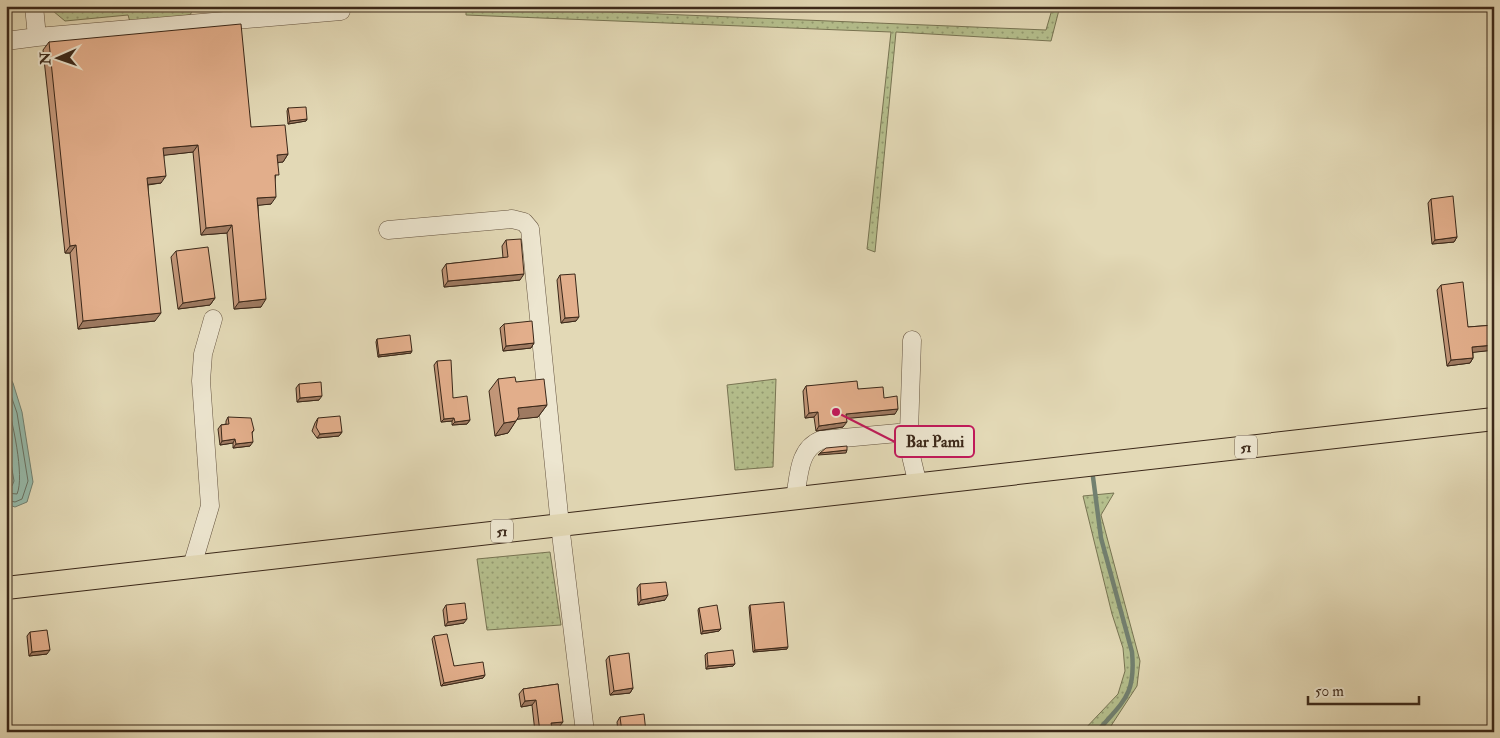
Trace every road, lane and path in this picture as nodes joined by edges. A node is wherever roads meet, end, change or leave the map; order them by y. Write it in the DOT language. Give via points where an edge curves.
graph roads {
  1 [pos="34,6"];
  2 [pos="341,10"];
  3 [pos="37,37"];
  4 [pos="6,41"];
  5 [pos="388,230"];
  6 [pos="213,319"];
  7 [pos="912,340"];
  8 [pos="1494,419"];
  9 [pos="909,432"];
  10 [pos="918,484"];
  11 [pos="795,498"];
  12 [pos="560,525"];
  13 [pos="192,566"];
  14 [pos="6,588"];
  15 [pos="585,732"];
  1 -- 3 [label="street"];
  2 -- 3 [label="street"];
  3 -- 4 [label="street"];
  5 -- 12 [label="street" via="512,220 524,222 530,229"];
  6 -- 13 [label="street" via="203,354 200,381 210,506"];
  7 -- 9 [label="street"];
  8 -- 10 [label="main road, 51"];
  9 -- 10 [label="street"];
  9 -- 11 [label="street" via="820,440 812,444 805,450"];
  10 -- 11 [label="main road, 51"];
  11 -- 12 [label="main road, 51"];
  12 -- 13 [label="main road, 51"];
  12 -- 15 [label="street"];
  13 -- 14 [label="main road, 51"];
}
